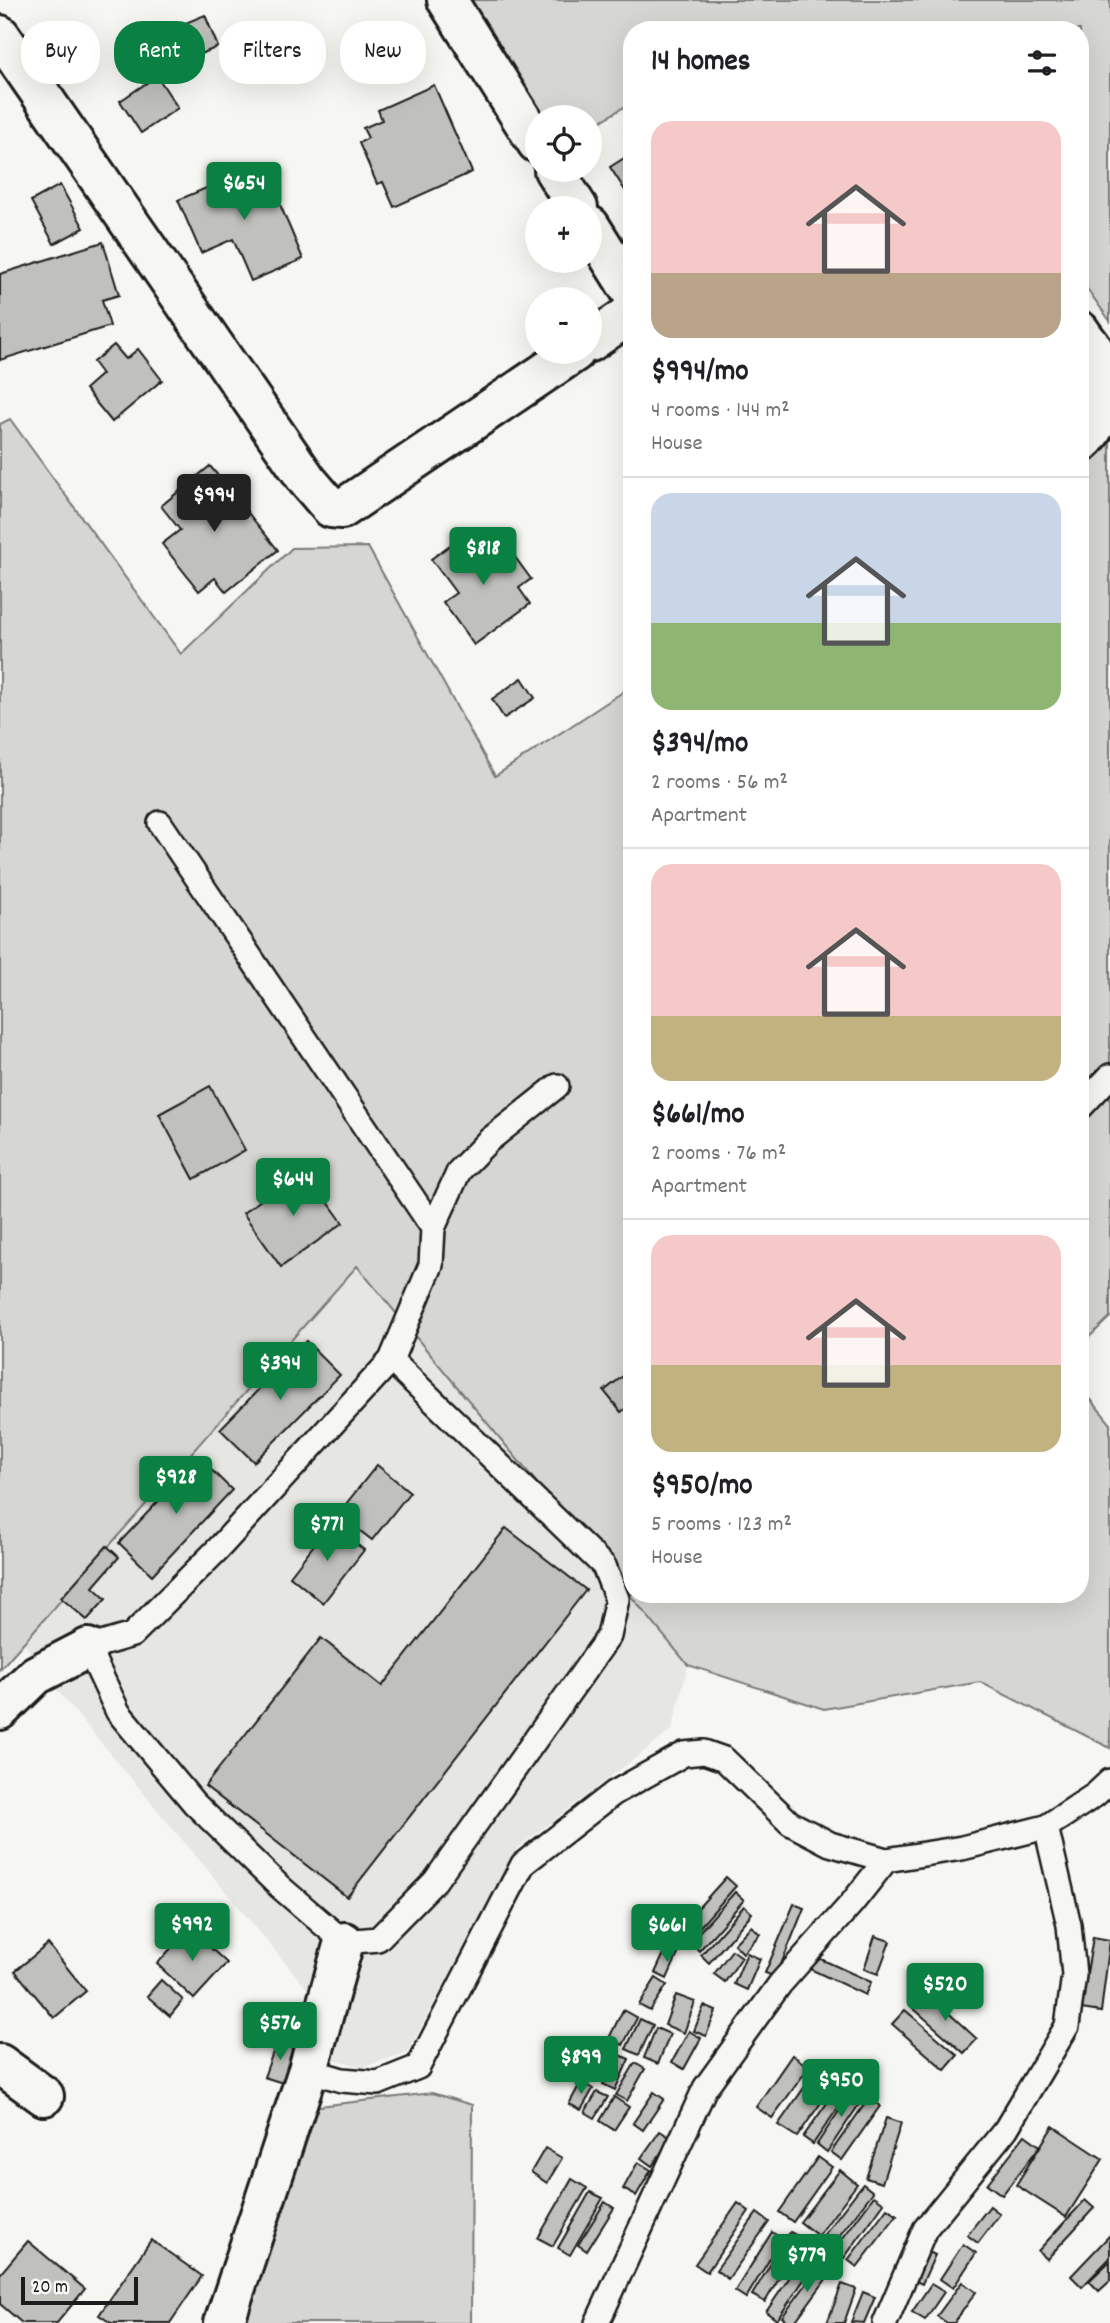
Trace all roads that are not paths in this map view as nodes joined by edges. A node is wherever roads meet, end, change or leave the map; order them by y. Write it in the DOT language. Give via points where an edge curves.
graph roads {
  1 [pos="447,0"];
  2 [pos="0,35"];
  3 [pos="525,124"];
  4 [pos="602,245"];
  5 [pos="623,279"];
  6 [pos="623,319"];
  7 [pos="602,334"];
  8 [pos="1089,344"];
  9 [pos="557,364"];
  10 [pos="1089,437"];
  11 [pos="160,823"];
  12 [pos="1110,1076"];
  13 [pos="557,1086"];
  14 [pos="1089,1098"];
  15 [pos="433,1228"];
  16 [pos="391,1360"];
  17 [pos="88,1648"];
  18 [pos="0,1710"];
  19 [pos="1110,1781"];
  20 [pos="1046,1827"];
  21 [pos="886,1860"];
  22 [pos="344,1942"];
  23 [pos="0,2064"];
  24 [pos="308,2070"];
  25 [pos="44,2096"];
  26 [pos="224,2323"];
  27 [pos="597,2323"];
  28 [pos="885,2323"];
  1 -- 3 [label="street"];
  2 -- 9 [label="street" via="307,480 331,508 342,509"];
  4 -- 5 [label="street"];
  6 -- 7 [label="street"];
  8 -- 10 [label="street" via="1101,362 1103,407"];
  11 -- 15 [label="lane"];
  12 -- 14 [label="lane"];
  13 -- 15 [label="lane" via="488,1141 459,1171"];
  15 -- 16 [label="lane" via="431,1265"];
  16 -- 17 [label="lane" via="218,1549 132,1635"];
  16 -- 22 [label="lane" via="604,1566 617,1599 610,1636 435,1881 378,1939"];
  17 -- 18 [label="street" via="36,1675"];
  17 -- 22 [label="lane" via="118,1712 194,1803"];
  19 -- 20 [label="lane"];
  20 -- 21 [label="lane" via="962,1848"];
  20 -- 28 [label="lane" via="1069,1925 1074,1976 1067,2026 1006,2129 925,2229"];
  21 -- 24 [label="lane" via="830,1843 790,1823 724,1759 704,1752 684,1754 614,1793 523,1864 418,2067 378,2083 342,2080"];
  21 -- 27 [label="lane" via="780,1984 705,2088"];
  22 -- 24 [label="street"];
  23 -- 25 [label="street"];
  24 -- 26 [label="street"];
}
